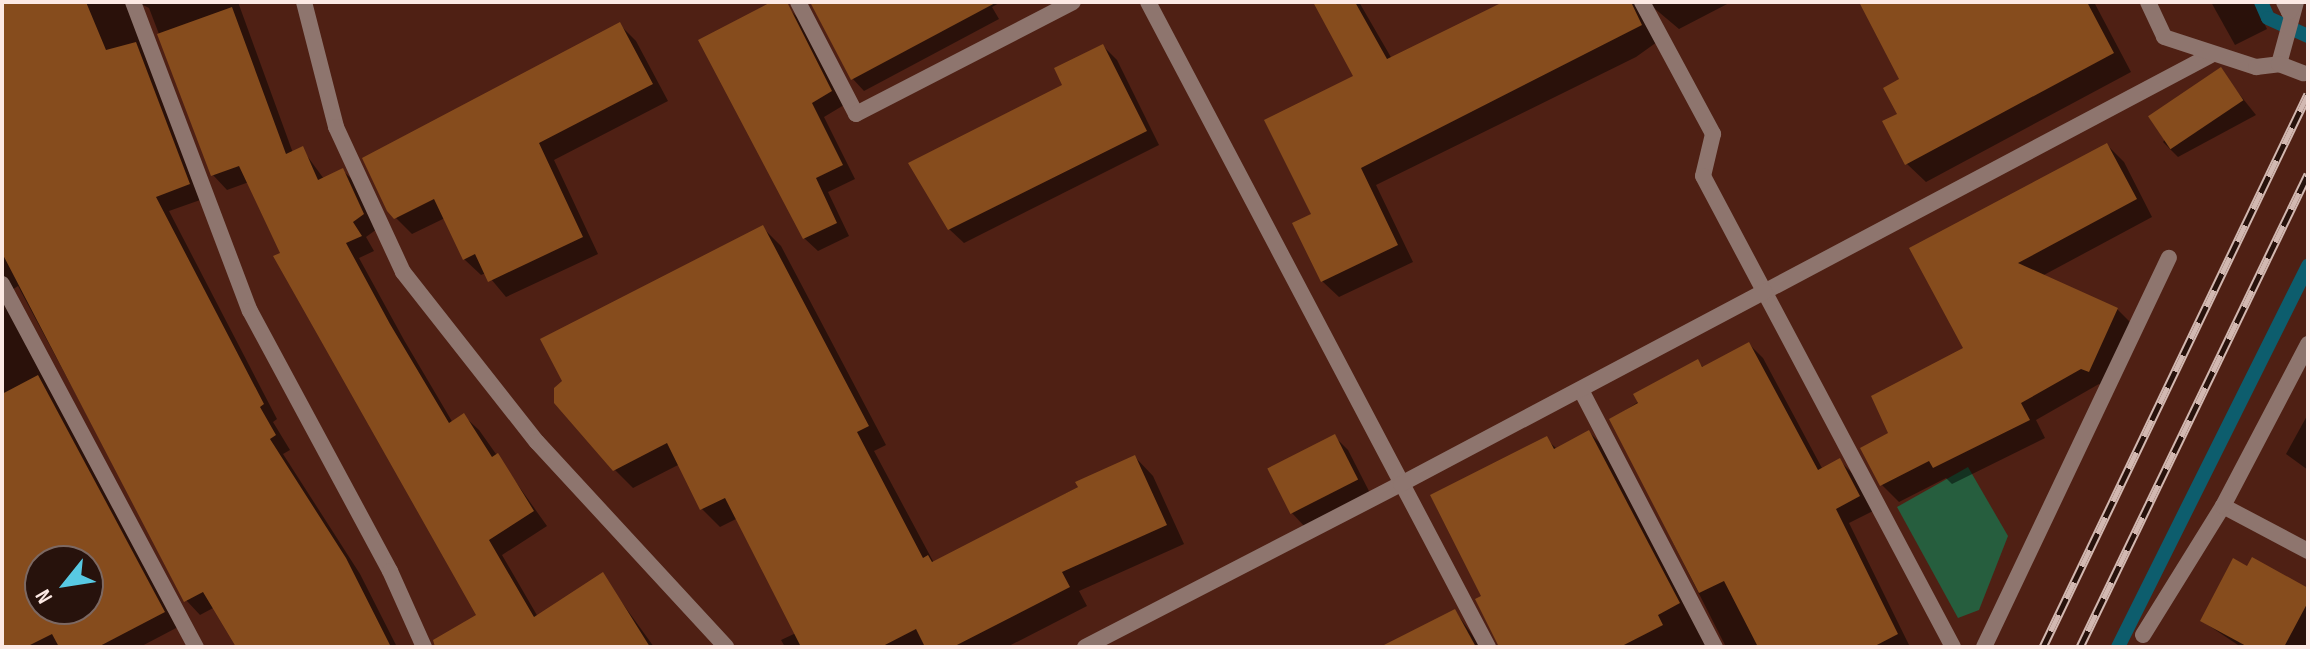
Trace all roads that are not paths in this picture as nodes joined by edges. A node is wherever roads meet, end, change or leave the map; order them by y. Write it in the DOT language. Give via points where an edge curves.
graph roads {
  1 [pos="133,2"];
  2 [pos="304,2"];
  3 [pos="798,2"];
  4 [pos="1073,2"];
  5 [pos="1148,2"];
  6 [pos="1642,2"];
  7 [pos="2148,2"];
  8 [pos="2292,4"];
  9 [pos="2211,55"];
  10 [pos="2279,64"];
  11 [pos="2303,73"];
  12 [pos="2169,258"];
  13 [pos="2,284"];
  14 [pos="1764,292"];
  15 [pos="2308,344"];
  16 [pos="1581,390"];
  17 [pos="1401,484"];
  18 [pos="2223,506"];
  19 [pos="2308,551"];
  20 [pos="2143,635"];
  21 [pos="196,647"];
  22 [pos="424,647"];
  23 [pos="726,647"];
  24 [pos="1085,647"];
  25 [pos="1488,647"];
  26 [pos="1715,647"];
  27 [pos="1953,647"];
  28 [pos="1984,647"];
  1 -- 22 [label="street" via="250,311 390,571"];
  2 -- 23 [label="street" via="336,127 403,272 537,442"];
  3 -- 4 [label="street" via="856,114"];
  5 -- 17 [label="street"];
  6 -- 14 [label="street" via="1713,134 1703,176"];
  7 -- 9 [label="street" via="2164,37"];
  8 -- 10 [label="street"];
  9 -- 10 [label="street" via="2256,67"];
  9 -- 14 [label="street"];
  10 -- 11 [label="street"];
  12 -- 28 [label="street"];
  13 -- 21 [label="street"];
  14 -- 16 [label="street"];
  14 -- 27 [label="street"];
  15 -- 18 [label="street"];
  16 -- 17 [label="street"];
  16 -- 26 [label="street"];
  17 -- 24 [label="street"];
  17 -- 25 [label="street"];
  18 -- 19 [label="street"];
  18 -- 20 [label="street"];
}
